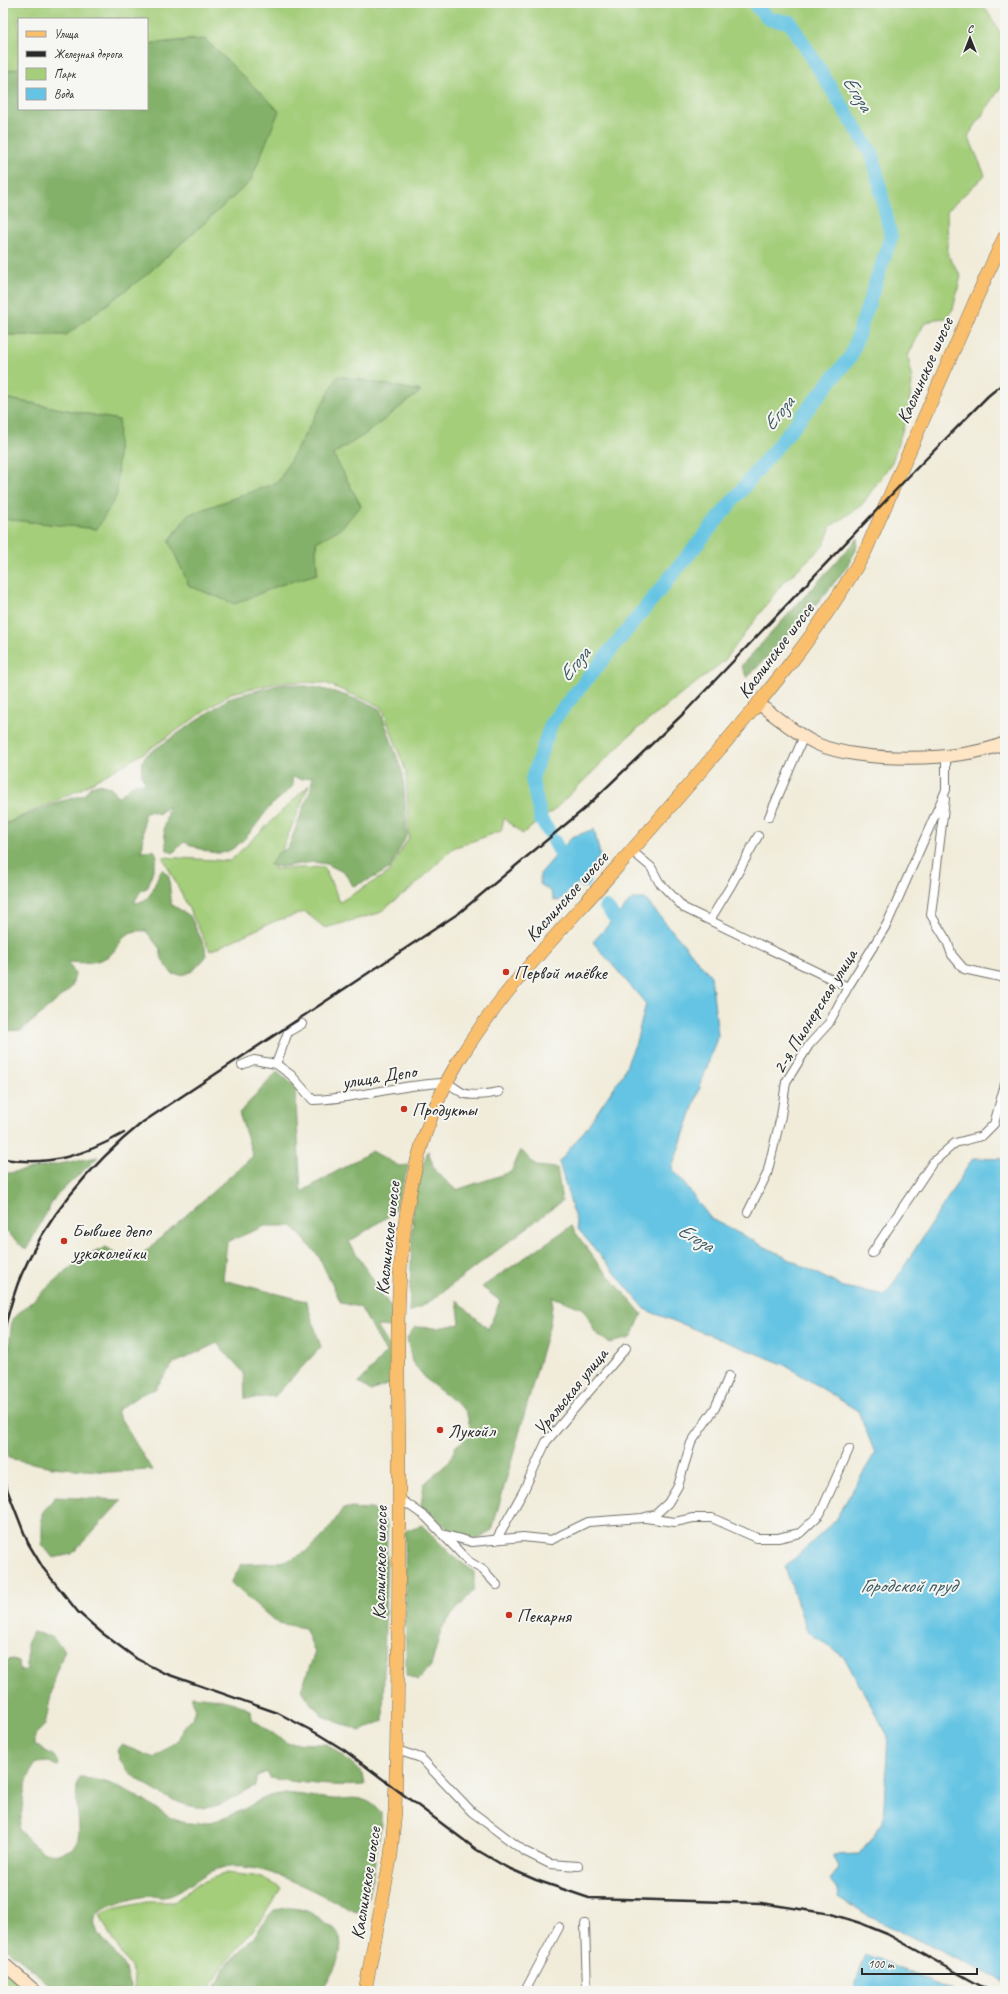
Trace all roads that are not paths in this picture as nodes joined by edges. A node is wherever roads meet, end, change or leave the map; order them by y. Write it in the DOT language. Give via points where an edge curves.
graph roads {
  1 [pos="1005,236"];
  2 [pos="759,704"];
  3 [pos="804,736"];
  4 [pos="1005,743"];
  5 [pos="946,755"];
  6 [pos="946,790"];
  7 [pos="769,817"];
  8 [pos="758,836"];
  9 [pos="632,851"];
  10 [pos="710,920"];
  11 [pos="1005,978"];
  12 [pos="848,987"];
  13 [pos="302,1024"];
  14 [pos="276,1064"];
  15 [pos="242,1065"];
  16 [pos="446,1083"];
  17 [pos="1005,1084"];
  18 [pos="499,1092"];
  19 [pos="748,1212"];
  20 [pos="872,1253"];
  21 [pos="626,1348"];
  22 [pos="729,1376"];
  23 [pos="849,1449"];
  24 [pos="399,1498"];
  25 [pos="642,1518"];
  26 [pos="442,1534"];
  27 [pos="496,1540"];
  28 [pos="497,1585"];
  29 [pos="397,1750"];
  30 [pos="578,1866"];
  31 [pos="585,1924"];
  32 [pos="559,1927"];
  33 [pos="3,1963"];
  34 [pos="35,1991"];
  35 [pos="365,1991"];
  36 [pos="525,1991"];
  37 [pos="587,1991"];
  1 -- 2 [label="main road, Каслинское шоссе" via="866,550 829,611"];
  2 -- 3 [label="street"];
  2 -- 9 [label="main road, Каслинское шоссе"];
  3 -- 5 [label="street" via="818,744 860,756 896,758"];
  3 -- 7 [label="street"];
  4 -- 5 [label="street" via="976,751"];
  5 -- 6 [label="street, 2-я Пионерская улица"];
  6 -- 11 [label="street, 2-я Пионерская улица" via="931,914 952,955 964,969"];
  6 -- 12 [label="street, 2-я Пионерская улица" via="887,924"];
  8 -- 10 [label="street"];
  9 -- 10 [label="street" via="651,868 659,882 684,908"];
  9 -- 16 [label="main road, Каслинское шоссе" via="513,986 470,1043"];
  10 -- 12 [label="street"];
  12 -- 19 [label="street, 2-я Пионерская улица" via="829,1023 809,1045 786,1082 767,1174"];
  13 -- 14 [label="street" via="288,1032"];
  14 -- 15 [label="street, улица Депо" via="254,1060"];
  14 -- 16 [label="street, улица Депо" via="292,1075 313,1100"];
  16 -- 18 [label="street, улица Депо" via="464,1094"];
  16 -- 24 [label="main road, Каслинское шоссе" via="423,1139 410,1186 403,1232 399,1319"];
  17 -- 20 [label="street" via="994,1124 982,1136 955,1143 933,1162"];
  21 -- 27 [label="street, Уральская улица" via="546,1442 523,1492"];
  22 -- 25 [label="street" via="715,1408 691,1443 678,1486 668,1503 656,1514"];
  23 -- 25 [label="street" via="820,1514 800,1533 778,1538 756,1538 712,1518 693,1518 675,1522"];
  24 -- 26 [label="street" via="426,1517"];
  24 -- 29 [label="main road, Каслинское шоссе"];
  25 -- 27 [label="street" via="588,1522 551,1540 523,1537"];
  26 -- 27 [label="street" via="472,1542"];
  26 -- 28 [label="street" via="468,1561"];
  29 -- 30 [label="street" via="421,1758 472,1812 524,1851 550,1864"];
  29 -- 35 [label="main road, Каслинское шоссе" via="391,1855"];
  31 -- 37 [label="street"];
  32 -- 36 [label="street"];
  33 -- 34 [label="street"];
}
